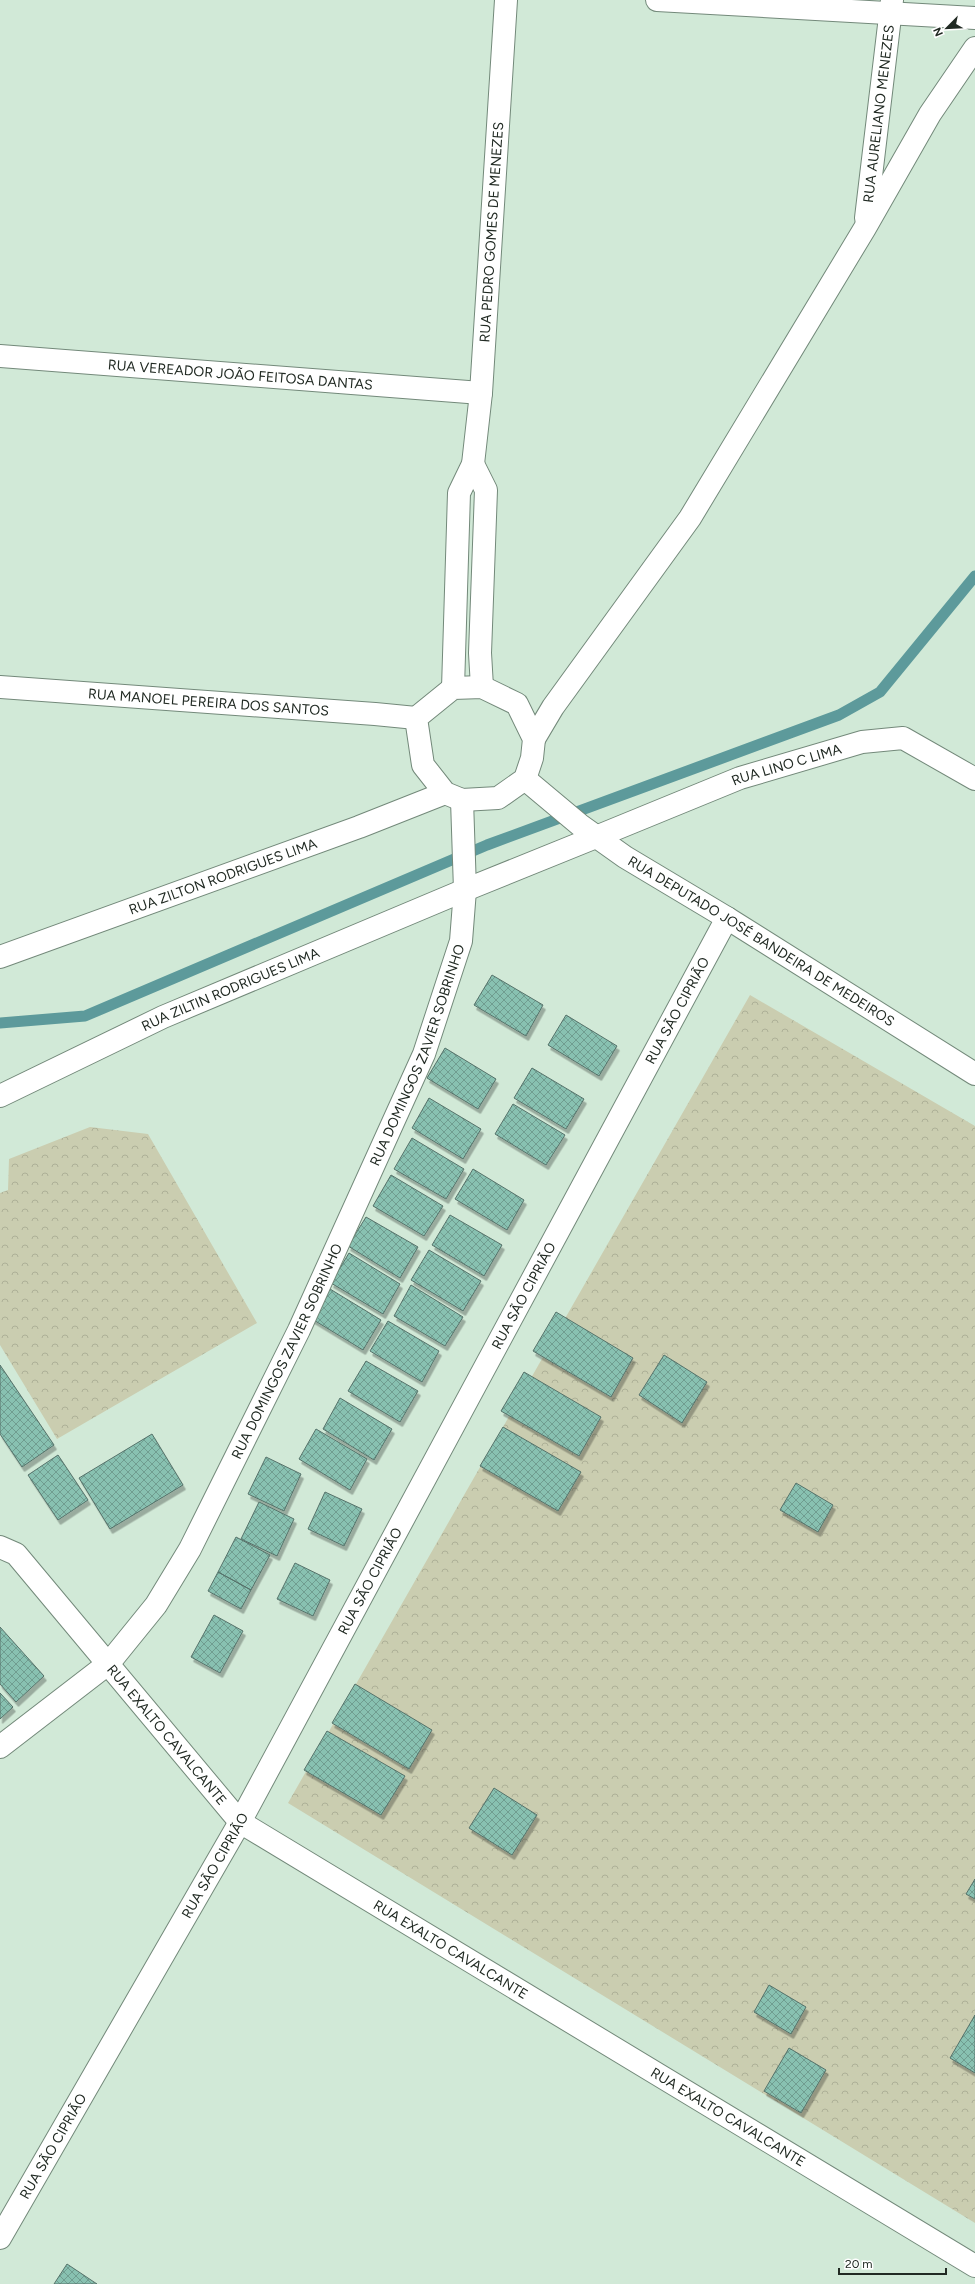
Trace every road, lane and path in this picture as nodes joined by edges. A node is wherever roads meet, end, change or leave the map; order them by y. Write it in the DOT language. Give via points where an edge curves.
graph roads {
  1 [pos="506,0"];
  2 [pos="657,0"];
  3 [pos="892,7"];
  4 [pos="975,18"];
  5 [pos="975,48"];
  6 [pos="865,228"];
  7 [pos="0,356"];
  8 [pos="481,393"];
  9 [pos="473,464"];
  10 [pos="0,687"];
  11 [pos="482,687"];
  12 [pos="453,688"];
  13 [pos="416,718"];
  14 [pos="534,739"];
  15 [pos="525,779"];
  16 [pos="975,779"];
  17 [pos="454,797"];
  18 [pos="588,831"];
  19 [pos="465,880"];
  20 [pos="728,918"];
  21 [pos="0,958"];
  22 [pos="975,1074"];
  23 [pos="0,1096"];
  24 [pos="0,1547"];
  25 [pos="108,1663"];
  26 [pos="0,1747"];
  27 [pos="240,1822"];
  28 [pos="0,2238"];
  29 [pos="975,2266"];
  1 -- 8 [label="street, RUA PEDRO GOMES DE MENEZES"];
  2 -- 3 [label="street"];
  3 -- 4 [label="street"];
  3 -- 6 [label="street, RUA AURELIANO MENEZES"];
  5 -- 6 [label="street" via="930,114"];
  6 -- 14 [label="street" via="690,518 553,706"];
  7 -- 8 [label="street, RUA VEREADOR JOÃO FEITOSA DANTAS"];
  8 -- 9 [label="street, RUA PEDRO GOMES DE MENEZES"];
  9 -- 11 [label="street" via="486,490 480,653"];
  9 -- 12 [label="street, RUA PEDRO GOMES DE MENEZES" via="459,493"];
  10 -- 13 [label="street, RUA MANOEL PEREIRA DOS SANTOS"];
  11 -- 12 [label="street"];
  11 -- 14 [label="street" via="517,704"];
  12 -- 13 [label="street"];
  13 -- 17 [label="street" via="423,765"];
  14 -- 15 [label="street" via="532,758"];
  15 -- 17 [label="street" via="498,798"];
  15 -- 18 [label="street, RUA DEPUTADO JOSÉ BANDEIRA DE MEDEIROS"];
  16 -- 18 [label="street, RUA LINO C LIMA" via="903,738 862,742 740,778"];
  17 -- 19 [label="street, RUA DOMINGOS ZAVIER SOBRINHO"];
  17 -- 21 [label="street, RUA ZILTON RODRIGUES LIMA" via="351,830"];
  18 -- 19 [label="street"];
  18 -- 20 [label="street, RUA DEPUTADO JOSÉ BANDEIRA DE MEDEIROS"];
  19 -- 23 [label="street, RUA ZILTIN RODRIGUES LIMA" via="163,1017"];
  19 -- 25 [label="street, RUA DOMINGOS ZAVIER SOBRINHO" via="462,941 424,1054 299,1330 190,1549 156,1605"];
  20 -- 22 [label="street, RUA DEPUTADO JOSÉ BANDEIRA DE MEDEIROS"];
  20 -- 27 [label="street, RUA SÃO CIPRIÃO"];
  24 -- 25 [label="street, RUA EXALTO CAVALCANTE" via="16,1554"];
  25 -- 26 [label="street, RUA DOMINGOS ZAVIER SOBRINHO"];
  25 -- 27 [label="street, RUA EXALTO CAVALCANTE"];
  27 -- 28 [label="street, RUA SÃO CIPRIÃO"];
  27 -- 29 [label="street, RUA EXALTO CAVALCANTE"];
}
